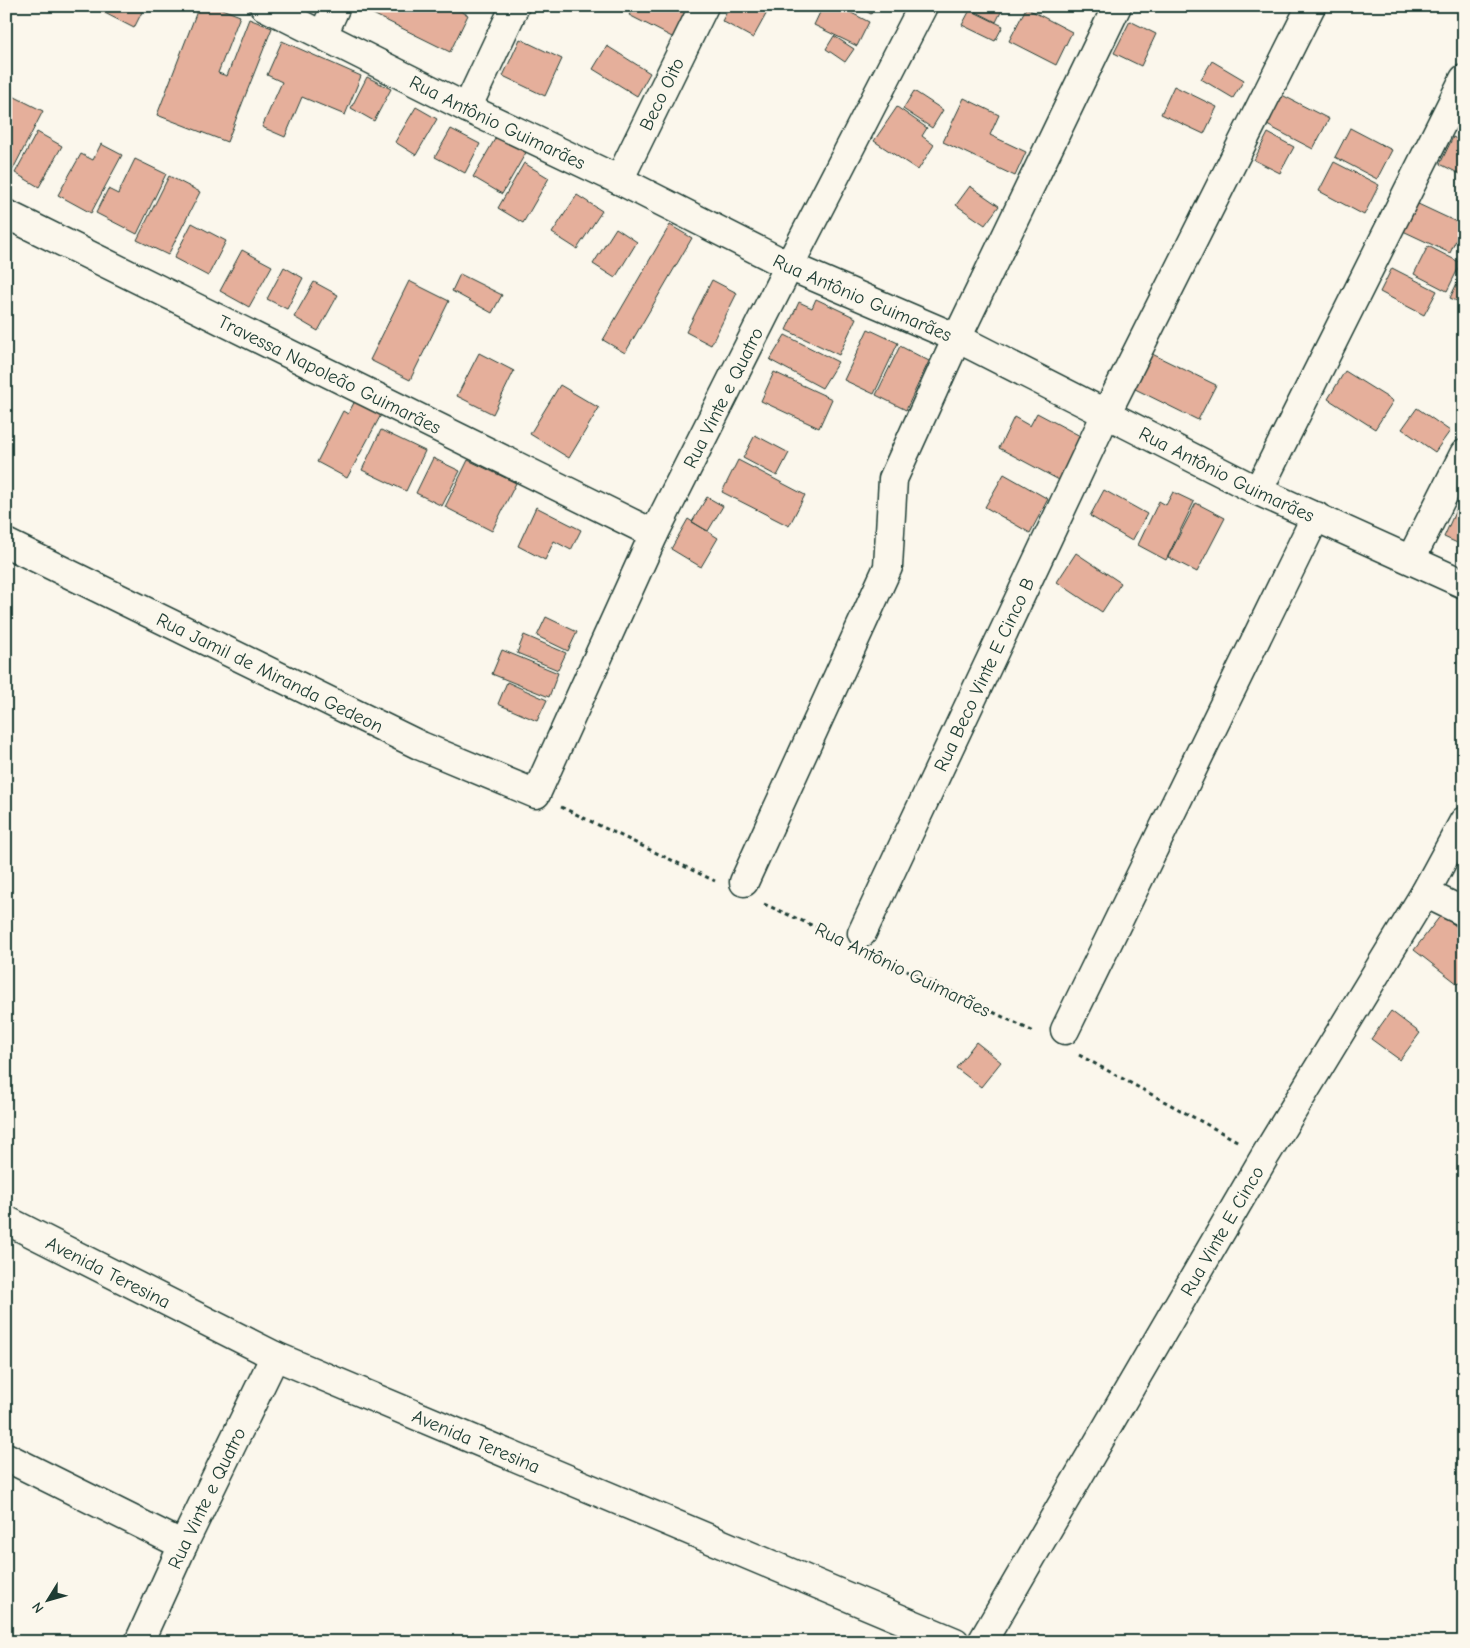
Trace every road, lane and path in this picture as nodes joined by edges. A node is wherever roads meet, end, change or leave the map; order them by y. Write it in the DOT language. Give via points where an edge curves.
graph roads {
  1 [pos="264,6"];
  2 [pos="336,6"];
  3 [pos="515,6"];
  4 [pos="704,6"];
  5 [pos="923,6"];
  6 [pos="1117,6"];
  7 [pos="1311,6"];
  8 [pos="323,35"];
  9 [pos="1464,79"];
  10 [pos="467,108"];
  11 [pos="619,180"];
  12 [pos="6,214"];
  13 [pos="789,266"];
  14 [pos="957,338"];
  15 [pos="1106,414"];
  16 [pos="1464,454"];
  17 [pos="1258,491"];
  18 [pos="1316,516"];
  19 [pos="654,534"];
  20 [pos="6,543"];
  21 [pos="1412,559"];
  22 [pos="1464,584"];
  23 [pos="536,794"];
  24 [pos="1464,821"];
  25 [pos="741,889"];
  26 [pos="1425,893"];
  27 [pos="1464,912"];
  28 [pos="857,941"];
  29 [pos="1038,1034"];
  30 [pos="1069,1041"];
  31 [pos="1265,1156"];
  32 [pos="6,1220"];
  33 [pos="275,1356"];
  34 [pos="6,1457"];
  35 [pos="183,1545"];
  36 [pos="139,1642"];
  37 [pos="955,1642"];
  38 [pos="982,1642"];
  1 -- 8 [label="street, Rua Antônio Guimarães"];
  2 -- 8 [label="street"];
  3 -- 10 [label="street"];
  4 -- 11 [label="street, Beco Oito"];
  5 -- 13 [label="street, Rua Vinte e Quatro"];
  6 -- 14 [label="street"];
  7 -- 15 [label="street, Rua Beco Vinte E Cinco B"];
  8 -- 10 [label="street, Rua Antônio Guimarães"];
  9 -- 17 [label="street"];
  10 -- 11 [label="street, Rua Antônio Guimarães"];
  11 -- 13 [label="street, Rua Antônio Guimarães"];
  12 -- 19 [label="street, Travessa Napoleão Guimarães"];
  13 -- 14 [label="street, Rua Antônio Guimarães"];
  13 -- 19 [label="street, Rua Vinte e Quatro"];
  14 -- 15 [label="street, Rua Antônio Guimarães"];
  14 -- 25 [label="street" via="893,479 888,567"];
  15 -- 17 [label="street, Rua Antônio Guimarães"];
  15 -- 28 [label="street, Rua Beco Vinte E Cinco B"];
  16 -- 21 [label="street"];
  17 -- 18 [label="street, Rua Antônio Guimarães"];
  18 -- 21 [label="street, Rua Antônio Guimarães"];
  18 -- 30 [label="street"];
  19 -- 23 [label="street, Rua Vinte e Quatro"];
  20 -- 23 [label="street, Rua Jamil de Miranda Gedeon" via="421,746"];
  21 -- 22 [label="street, Rua Antônio Guimarães"];
  23 -- 25 [label="path, Rua Antônio Guimarães"];
  24 -- 26 [label="street, Rua Vinte E Cinco"];
  25 -- 28 [label="path, Rua Antônio Guimarães"];
  26 -- 27 [label="street"];
  26 -- 31 [label="street, Rua Vinte E Cinco"];
  28 -- 29 [label="path, Rua Antônio Guimarães"];
  30 -- 31 [label="path"];
  31 -- 38 [label="street, Rua Vinte E Cinco"];
  32 -- 33 [label="street, Avenida Teresina"];
  33 -- 35 [label="street, Rua Vinte e Quatro"];
  33 -- 37 [label="street, Avenida Teresina"];
  34 -- 35 [label="street"];
  35 -- 36 [label="street, Rua Vinte e Quatro"];
}
